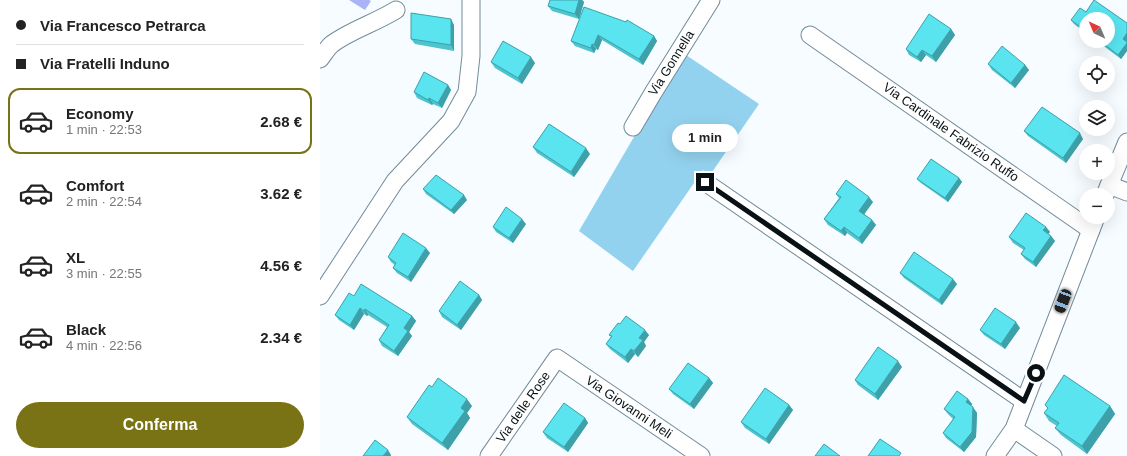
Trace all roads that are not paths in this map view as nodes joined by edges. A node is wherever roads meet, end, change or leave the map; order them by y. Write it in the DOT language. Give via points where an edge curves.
graph roads {
  1 [pos="471,0"];
  2 [pos="710,0"];
  3 [pos="396,10"];
  4 [pos="810,35"];
  5 [pos="320,59"];
  6 [pos="633,127"];
  7 [pos="1127,142"];
  8 [pos="705,182"];
  9 [pos="1108,188"];
  10 [pos="1115,191"];
  11 [pos="1127,192"];
  12 [pos="1079,213"];
  13 [pos="1094,224"];
  14 [pos="320,296"];
  15 [pos="557,358"];
  16 [pos="1024,401"];
  17 [pos="1014,429"];
  18 [pos="489,456"];
  19 [pos="701,456"];
  20 [pos="995,456"];
  21 [pos="1053,456"];
  1 -- 14 [label="street" via="471,56 467,92 451,121 395,181"];
  2 -- 6 [label="street, Via Gonnella"];
  3 -- 5 [label="street" via="330,45"];
  4 -- 12 [label="street, Via Cardinale Fabrizio Ruffo"];
  7 -- 9 [label="street"];
  8 -- 16 [label="street"];
  10 -- 11 [label="street"];
  13 -- 16 [label="street"];
  15 -- 18 [label="street, Via delle Rose"];
  15 -- 19 [label="street, Via Giovanni Meli"];
  16 -- 17 [label="street"];
  17 -- 20 [label="street"];
  17 -- 21 [label="street"];
}
